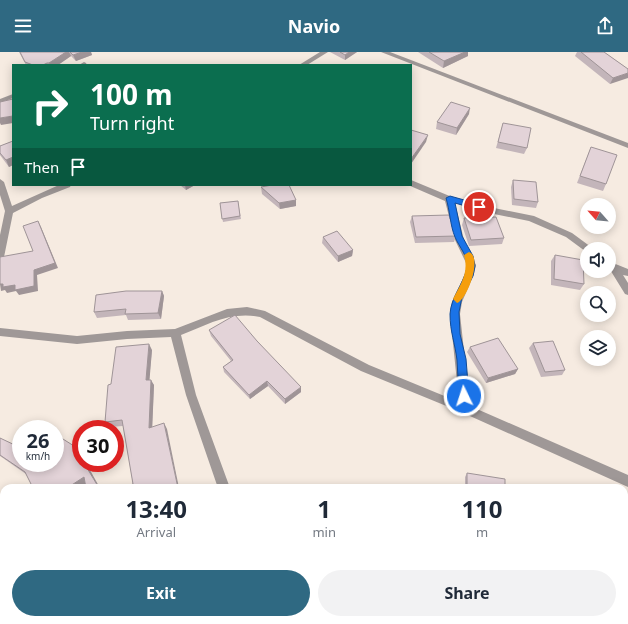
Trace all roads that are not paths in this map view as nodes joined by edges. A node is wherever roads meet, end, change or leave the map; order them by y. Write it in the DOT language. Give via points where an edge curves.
graph roads {
  1 [pos="325,52"];
  2 [pos="384,52"];
  3 [pos="304,64"];
  4 [pos="12,96"];
  5 [pos="0,101"];
  6 [pos="628,138"];
  7 [pos="618,142"];
  8 [pos="628,146"];
  9 [pos="0,182"];
  10 [pos="412,183"];
  11 [pos="64,186"];
  12 [pos="450,198"];
  13 [pos="9,211"];
  14 [pos="580,243"];
  15 [pos="0,257"];
  16 [pos="616,267"];
  17 [pos="616,273"];
  18 [pos="628,273"];
  19 [pos="628,291"];
  20 [pos="0,332"];
  21 [pos="174,333"];
  22 [pos="465,409"];
  23 [pos="628,481"];
  24 [pos="223,484"];
  1 -- 3 [label="street"];
  2 -- 7 [label="street"];
  4 -- 5 [label="street"];
  6 -- 7 [label="street"];
  7 -- 8 [label="street"];
  9 -- 13 [label="street"];
  10 -- 12 [label="street"];
  11 -- 13 [label="street"];
  12 -- 14 [label="street" via="494,212 531,218 569,235"];
  12 -- 22 [label="street" via="458,236 469,256 471,266 469,276 458,297 455,312 455,334 461,359"];
  13 -- 15 [label="street"];
  16 -- 18 [label="street"];
  17 -- 19 [label="street"];
  20 -- 21 [label="street" via="77,340"];
  21 -- 22 [label="street" via="228,312 247,311 262,314 365,368"];
  21 -- 24 [label="street" via="191,395"];
  22 -- 23 [label="street"];
}
